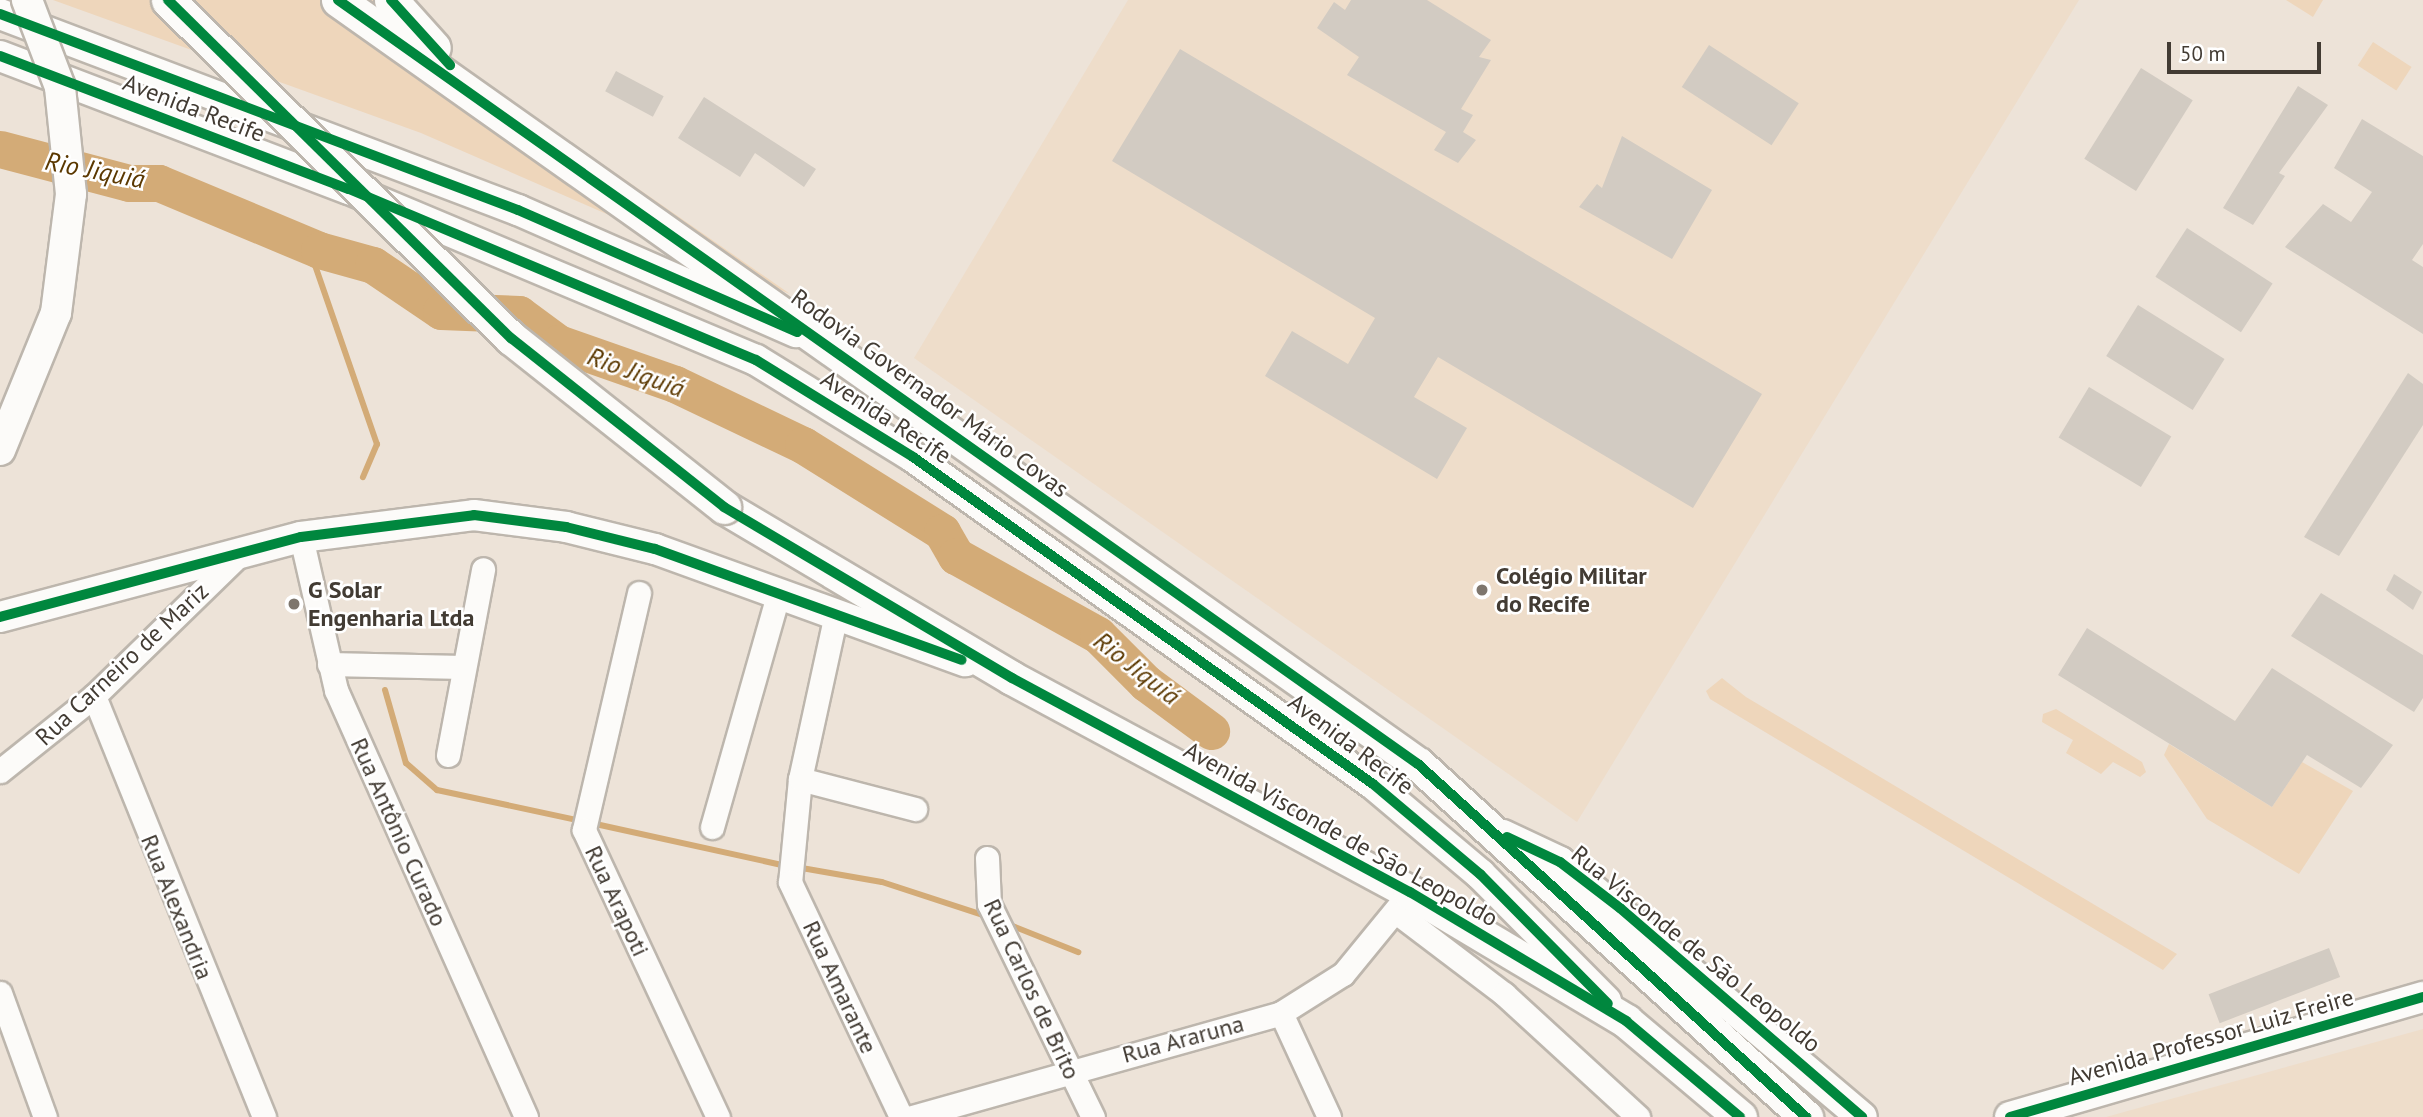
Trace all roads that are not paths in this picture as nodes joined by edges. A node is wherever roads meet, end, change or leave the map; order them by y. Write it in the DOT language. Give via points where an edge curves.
graph roads {
  1 [pos="27,0"];
  2 [pos="168,0"];
  3 [pos="338,0"];
  4 [pos="391,0"];
  5 [pos="0,14"];
  6 [pos="0,56"];
  7 [pos="474,90"];
  8 [pos="813,338"];
  9 [pos="0,450"];
  10 [pos="301,537"];
  11 [pos="241,553"];
  12 [pos="483,569"];
  13 [pos="779,592"];
  14 [pos="639,593"];
  15 [pos="836,614"];
  16 [pos="0,617"];
  17 [pos="329,664"];
  18 [pos="463,667"];
  19 [pos="1012,678"];
  20 [pos="94,696"];
  21 [pos="448,755"];
  22 [pos="0,771"];
  23 [pos="800,779"];
  24 [pos="915,809"];
  25 [pos="712,827"];
  26 [pos="1491,830"];
  27 [pos="987,858"];
  28 [pos="1403,902"];
  29 [pos="0,993"];
  30 [pos="2423,997"];
  31 [pos="1281,1013"];
  32 [pos="1626,1021"];
  33 [pos="1068,1069"];
  34 [pos="45,1117"];
  35 [pos="264,1117"];
  36 [pos="526,1117"];
  37 [pos="718,1117"];
  38 [pos="901,1117"];
  39 [pos="912,1117"];
  40 [pos="1093,1117"];
  41 [pos="1329,1117"];
  42 [pos="1638,1117"];
  43 [pos="1740,1117"];
  44 [pos="1806,1117"];
  45 [pos="1862,1117"];
  46 [pos="2010,1117"];
  1 -- 9 [label="main road, bridge" via="60,87 71,194 56,313"];
  2 -- 19 [label="highway, Avenida Visconde de São Leopoldo, bridge" via="511,338 724,507"];
  3 -- 7 [label="highway, Rodovia Governador Mário Covas"];
  4 -- 7 [label="highway"];
  5 -- 8 [label="main road, Avenida Recife" via="518,210"];
  6 -- 32 [label="main road, Avenida Recife" via="349,189 756,360 913,457 1373,784 1480,874"];
  7 -- 8 [label="highway, Rodovia Governador Mário Covas"];
  8 -- 26 [label="highway, Rodovia Governador Mário Covas" via="1418,764"];
  10 -- 11 [label="main road, Avenida Visconde de São Leopoldo"];
  10 -- 13 [label="main road, Avenida Visconde de São Leopoldo" via="424,518 522,519 655,549"];
  10 -- 17 [label="street, Rua Antônio Curado"];
  11 -- 16 [label="main road, Avenida Visconde de São Leopoldo"];
  11 -- 20 [label="street, Rua Carneiro de Mariz"];
  12 -- 18 [label="street"];
  13 -- 15 [label="main road, Avenida Visconde de São Leopoldo"];
  13 -- 25 [label="street"];
  14 -- 37 [label="street, Rua Arapoti" via="584,820"];
  15 -- 19 [label="main road, Avenida Visconde de São Leopoldo"];
  15 -- 23 [label="street, Rua Amarante"];
  17 -- 18 [label="street"];
  17 -- 36 [label="street, Rua Antônio Curado"];
  18 -- 21 [label="street"];
  19 -- 28 [label="highway, Avenida Visconde de São Leopoldo"];
  20 -- 22 [label="street, Rua Carneiro de Mariz"];
  20 -- 35 [label="street, Rua Alexandria"];
  23 -- 24 [label="street"];
  23 -- 38 [label="street, Rua Amarante" via="790,882"];
  26 -- 44 [label="highway"];
  26 -- 45 [label="main road, Rua Visconde de São Leopoldo" via="1560,862"];
  27 -- 33 [label="street, Rua Carlos de Brito" via="989,904"];
  28 -- 31 [label="street, Rua Araruna" via="1343,974"];
  28 -- 32 [label="highway, Avenida Visconde de São Leopoldo"];
  28 -- 42 [label="street"];
  29 -- 34 [label="street"];
  30 -- 46 [label="main road, Avenida Professor Luiz Freire"];
  31 -- 33 [label="street, Rua Araruna"];
  31 -- 41 [label="street"];
  32 -- 43 [label="highway, Avenida Visconde de São Leopoldo"];
  33 -- 39 [label="street, Rua Araruna"];
  33 -- 40 [label="street, Rua Carlos de Brito"];
}
